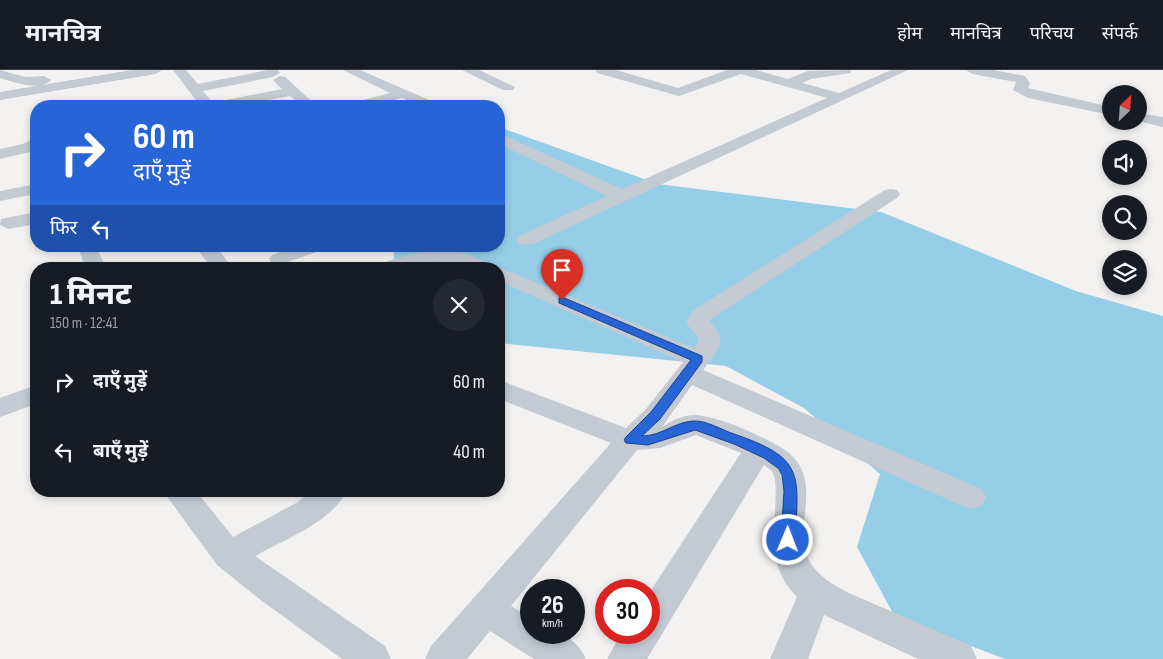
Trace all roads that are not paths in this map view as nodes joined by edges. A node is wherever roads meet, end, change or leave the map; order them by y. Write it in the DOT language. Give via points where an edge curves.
graph roads {
  1 [pos="99,70"];
  2 [pos="156,70"];
  3 [pos="179,70"];
  4 [pos="349,70"];
  5 [pos="468,70"];
  6 [pos="505,70"];
  7 [pos="740,70"];
  8 [pos="845,70"];
  9 [pos="902,70"];
  10 [pos="972,70"];
  11 [pos="271,72"];
  12 [pos="604,73"];
  13 [pos="666,73"];
  14 [pos="0,74"];
  15 [pos="483,76"];
  16 [pos="644,82"];
  17 [pos="790,83"];
  18 [pos="508,86"];
  19 [pos="48,89"];
  20 [pos="194,89"];
  21 [pos="293,91"];
  22 [pos="403,94"];
  23 [pos="0,96"];
  24 [pos="840,97"];
  25 [pos="45,100"];
  26 [pos="203,100"];
  27 [pos="247,100"];
  28 [pos="303,100"];
  29 [pos="380,100"];
  30 [pos="416,100"];
  31 [pos="1102,109"];
  32 [pos="1148,119"];
  33 [pos="1163,122"];
  34 [pos="505,141"];
  35 [pos="30,146"];
  36 [pos="0,154"];
  37 [pos="30,190"];
  38 [pos="891,194"];
  39 [pos="0,196"];
  40 [pos="622,196"];
  41 [pos="30,219"];
  42 [pos="8,223"];
  43 [pos="526,240"];
  44 [pos="210,252"];
  45 [pos="297,252"];
  46 [pos="279,258"];
  47 [pos="218,262"];
  48 [pos="406,262"];
  49 [pos="472,262"];
  50 [pos="505,276"];
  51 [pos="693,366"];
  52 [pos="505,393"];
  53 [pos="30,396"];
  54 [pos="0,408"];
  55 [pos="630,440"];
  56 [pos="758,450"];
  57 [pos="971,496"];
  58 [pos="183,497"];
  59 [pos="325,497"];
  60 [pos="230,555"];
  61 [pos="816,593"];
  62 [pos="660,606"];
  63 [pos="486,610"];
  64 [pos="635,644"];
  65 [pos="791,658"];
  66 [pos="372,659"];
  67 [pos="444,659"];
  68 [pos="567,659"];
  69 [pos="626,659"];
  70 [pos="958,659"];
  1 -- 14 [label="street" via="31,81"];
  2 -- 19 [label="street"];
  3 -- 20 [label="street"];
  4 -- 22 [label="street"];
  5 -- 15 [label="street"];
  6 -- 15 [label="street"];
  7 -- 16 [label="street" via="684,92"];
  7 -- 17 [label="street"];
  8 -- 17 [label="street" via="808,75"];
  9 -- 24 [label="street"];
  10 -- 31 [label="street" via="1020,79 1023,83 1020,90 1033,95"];
  11 -- 20 [label="street"];
  11 -- 21 [label="street"];
  12 -- 16 [label="street"];
  13 -- 16 [label="street"];
  15 -- 18 [label="street"];
  17 -- 24 [label="street"];
  19 -- 23 [label="street"];
  19 -- 25 [label="street"];
  20 -- 26 [label="street"];
  21 -- 27 [label="street"];
  21 -- 28 [label="street"];
  22 -- 29 [label="street"];
  22 -- 30 [label="street"];
  24 -- 40 [label="street"];
  32 -- 33 [label="street"];
  34 -- 40 [label="street"];
  35 -- 36 [label="street"];
  37 -- 39 [label="street"];
  38 -- 51 [label="street" via="700,316 698,323 710,336 710,343"];
  40 -- 43 [label="street"];
  41 -- 42 [label="street"];
  44 -- 47 [label="street"];
  45 -- 46 [label="street"];
  48 -- 49 [label="street" via="435,253"];
  50 -- 51 [label="street"];
  51 -- 55 [label="street" via="656,416"];
  51 -- 57 [label="street" via="757,405"];
  52 -- 55 [label="street"];
  53 -- 54 [label="street"];
  55 -- 56 [label="street" via="648,441 695,425"];
  55 -- 63 [label="street"];
  56 -- 61 [label="street" via="784,465 791,491 788,540 791,558 802,579"];
  56 -- 62 [label="street"];
  58 -- 60 [label="street"];
  59 -- 60 [label="street" via="310,510"];
  60 -- 66 [label="street"];
  61 -- 65 [label="street"];
  61 -- 70 [label="street"];
  63 -- 67 [label="street"];
  63 -- 68 [label="street"];
  64 -- 69 [label="street"];
}
